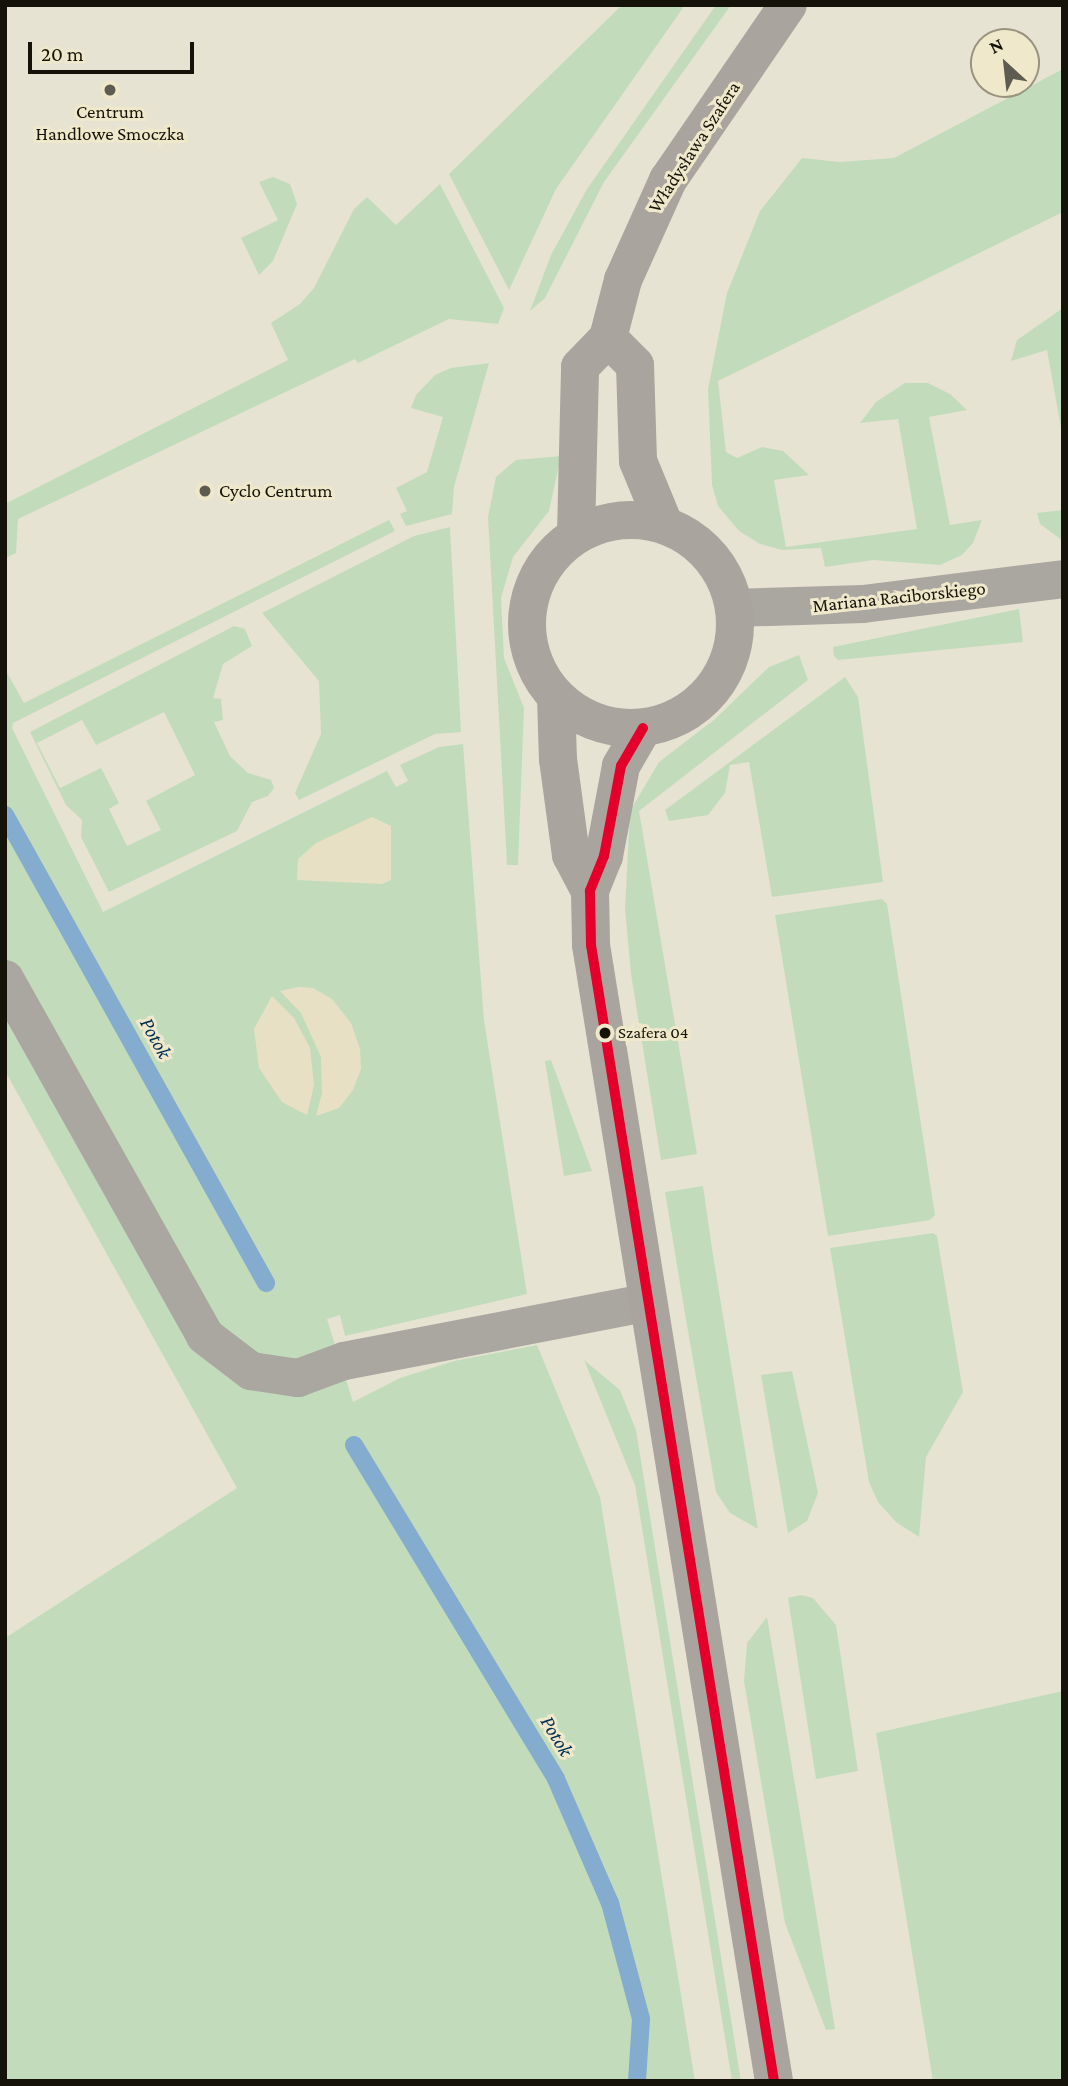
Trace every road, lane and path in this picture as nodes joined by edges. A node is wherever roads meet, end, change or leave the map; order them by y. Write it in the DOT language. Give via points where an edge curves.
graph roads {
  1 [pos="788,5"];
  2 [pos="608,338"];
  3 [pos="664,524"];
  4 [pos="576,534"];
  5 [pos="1063,579"];
  6 [pos="734,608"];
  7 [pos="555,697"];
  8 [pos="643,728"];
  9 [pos="590,891"];
  10 [pos="5,979"];
  11 [pos="645,1303"];
  12 [pos="774,2081"];
  1 -- 2 [label="street, Władysława Szafera" via="668,180 623,280"];
  2 -- 3 [label="street" via="635,365 638,461"];
  2 -- 4 [label="street, Władysława Szafera" via="580,367"];
  3 -- 4 [label="street" via="634,519 604,523"];
  3 -- 6 [label="street" via="689,536 711,556 727,581"];
  4 -- 7 [label="street" via="541,572 526,611 527,642 537,672"];
  5 -- 6 [label="street, Mariana Raciborskiego" via="863,604"];
  6 -- 8 [label="street" via="734,641 723,673 703,700 675,719"];
  7 -- 8 [label="street" via="581,716 611,727"];
  7 -- 9 [label="street" via="571,855"];
  8 -- 9 [label="street" via="621,766 604,856"];
  9 -- 11 [label="street" via="591,945"];
  10 -- 11 [label="street" via="205,1336 251,1371 298,1378 344,1361"];
  11 -- 12 [label="street"];
}
